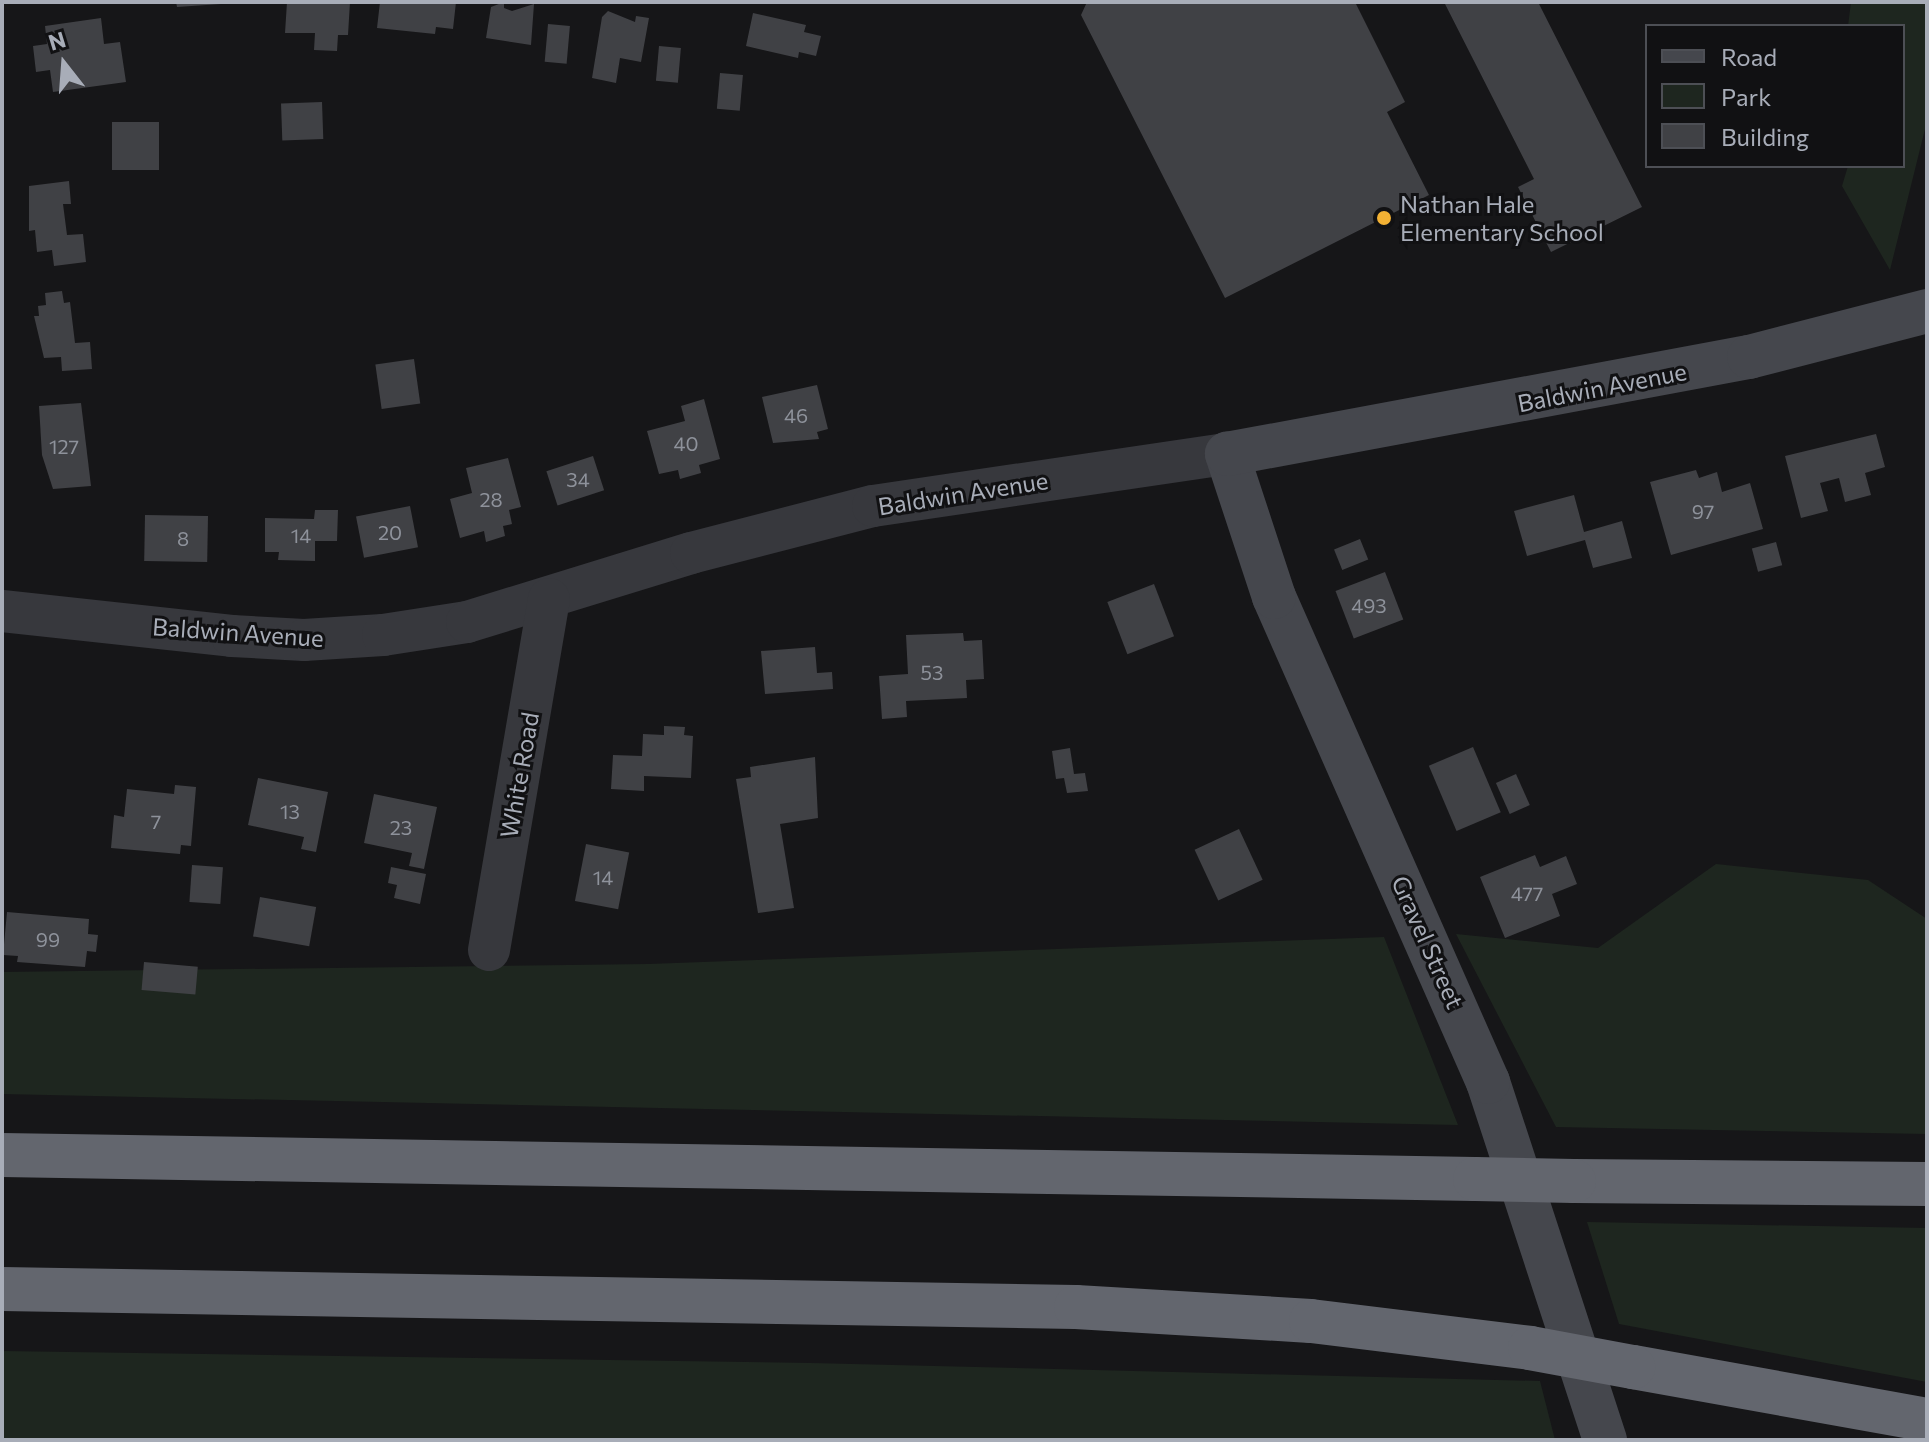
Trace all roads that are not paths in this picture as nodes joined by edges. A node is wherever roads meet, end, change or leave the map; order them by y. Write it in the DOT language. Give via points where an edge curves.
graph roads {
  1 [pos="1927,311"];
  2 [pos="1227,454"];
  3 [pos="549,599"];
  4 [pos="2,611"];
  5 [pos="489,950"];
  6 [pos="2,1155"];
  7 [pos="1927,1184"];
  8 [pos="2,1289"];
  9 [pos="1927,1420"];
  10 [pos="1605,1440"];
  1 -- 2 [label="street, Baldwin Avenue" via="1749,357"];
  2 -- 3 [label="street, Baldwin Avenue" via="873,506 691,553"];
  2 -- 10 [label="street, Gravel Street" via="1274,597 1488,1082"];
  3 -- 4 [label="street, Baldwin Avenue" via="467,622 304,640"];
  3 -- 5 [label="street, White Road"];
  6 -- 7 [label="highway, bridge"];
  8 -- 9 [label="highway, bridge" via="1107,1309 1311,1321 1530,1348"];
}
